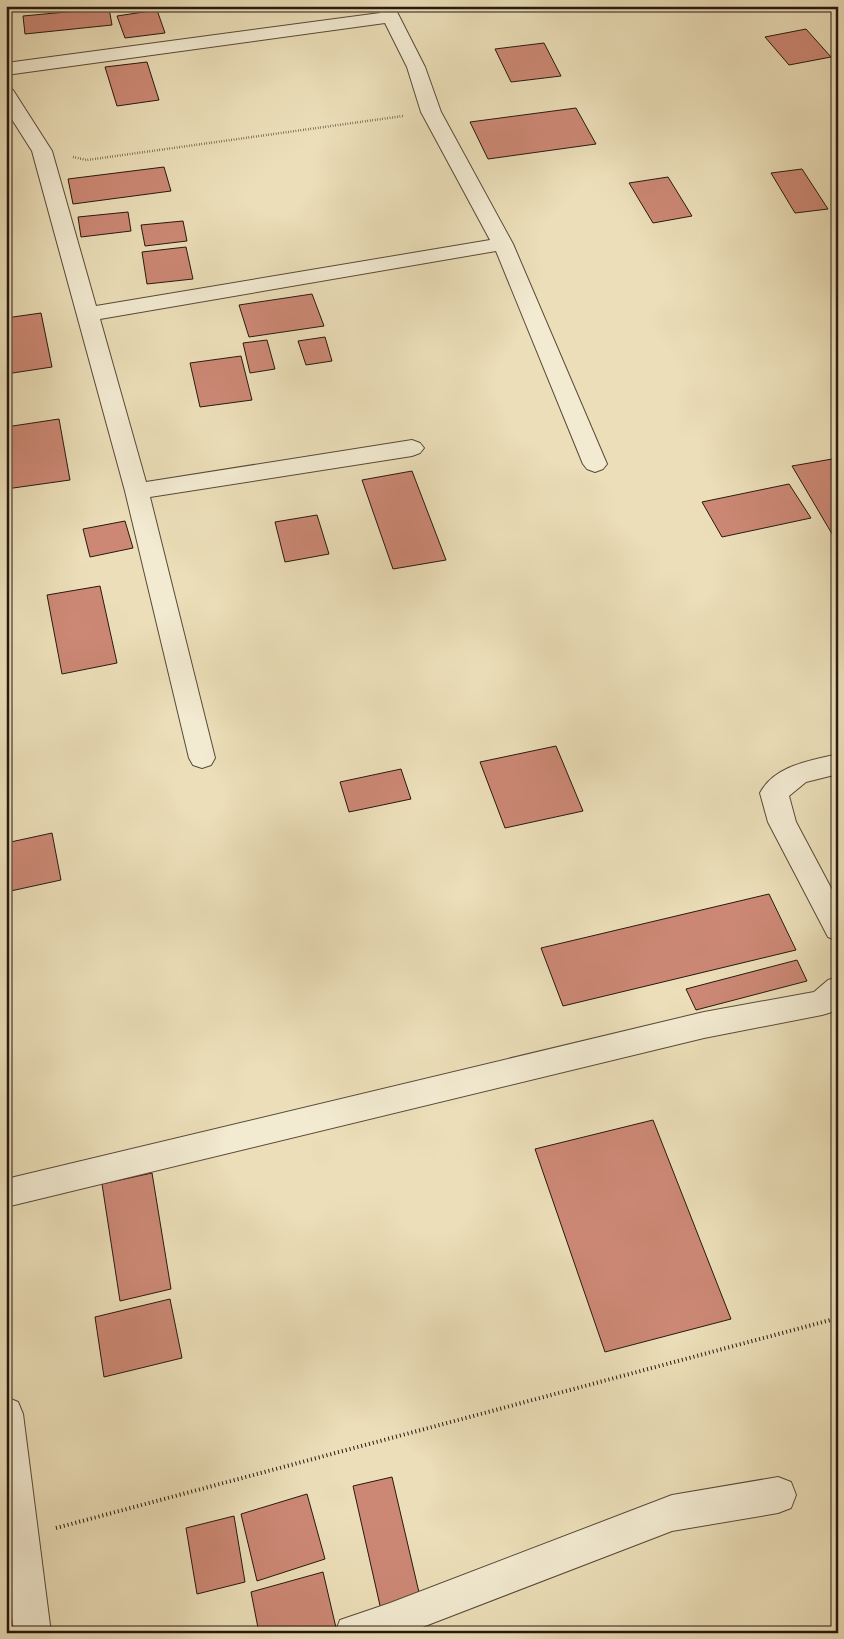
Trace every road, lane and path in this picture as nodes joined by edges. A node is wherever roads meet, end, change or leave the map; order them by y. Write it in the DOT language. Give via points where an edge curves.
graph roads {
  1 [pos="388,12"];
  2 [pos="6,69"];
  3 [pos="6,94"];
  4 [pos="431,112"];
  5 [pos="42,151"];
  6 [pos="503,244"];
  7 [pos="88,314"];
  8 [pos="412,448"];
  9 [pos="595,464"];
  10 [pos="137,491"];
  11 [pos="202,758"];
  12 [pos="838,764"];
  13 [pos="838,929"];
  14 [pos="838,989"];
  15 [pos="6,1193"];
  16 [pos="838,1318"];
  17 [pos="6,1414"];
  18 [pos="778,1495"];
  19 [pos="23,1537"];
  20 [pos="23,1614"];
  21 [pos="353,1633"];
  1 -- 2 [label="street"];
  1 -- 4 [label="street" via="416,67"];
  3 -- 5 [label="street"];
  4 -- 5 [label="path" via="87,160"];
  4 -- 6 [label="street"];
  5 -- 7 [label="street"];
  6 -- 7 [label="street"];
  6 -- 9 [label="street"];
  7 -- 10 [label="street"];
  8 -- 10 [label="street"];
  10 -- 11 [label="street"];
  12 -- 13 [label="street" via="798,774 774,793 782,822"];
  14 -- 15 [label="street" via="822,1003 704,1026"];
  16 -- 19 [label="path"];
  17 -- 19 [label="street"];
  18 -- 21 [label="street" via="672,1513"];
  19 -- 20 [label="street"];
}
